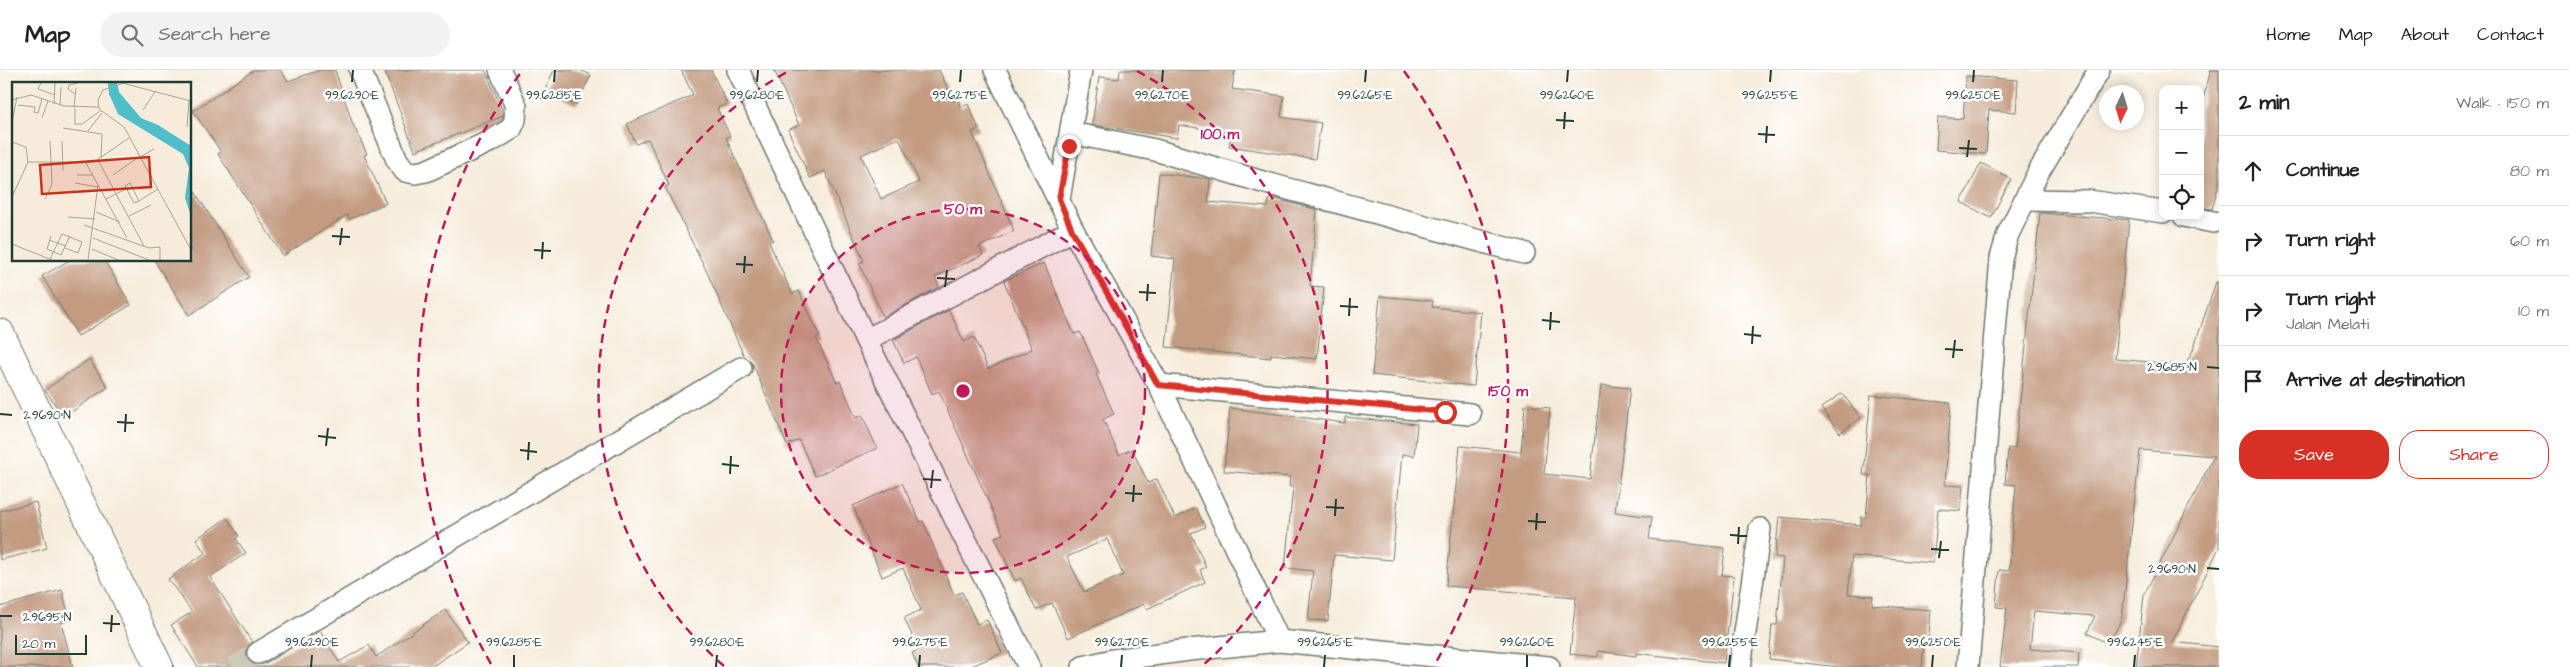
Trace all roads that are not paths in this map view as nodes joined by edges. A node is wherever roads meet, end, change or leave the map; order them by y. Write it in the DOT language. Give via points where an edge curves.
graph roads {
  1 [pos="360,70"];
  2 [pos="500,70"];
  3 [pos="738,70"];
  4 [pos="995,70"];
  5 [pos="1081,70"];
  6 [pos="2099,70"];
  7 [pos="1071,133"];
  8 [pos="1059,199"];
  9 [pos="2026,200"];
  10 [pos="2159,211"];
  11 [pos="2203,220"];
  12 [pos="2212,222"];
  13 [pos="1072,230"];
  14 [pos="1524,253"];
  15 [pos="0,333"];
  16 [pos="866,340"];
  17 [pos="741,368"];
  18 [pos="1158,385"];
  19 [pos="1470,414"];
  20 [pos="1760,529"];
  21 [pos="1279,640"];
  22 [pos="258,653"];
  23 [pos="159,667"];
  24 [pos="1029,667"];
  25 [pos="1083,667"];
  26 [pos="1549,667"];
  27 [pos="1740,667"];
  28 [pos="1968,667"];
  1 -- 2 [label="street" via="397,160 405,171 415,173 484,144 511,128 516,106"];
  3 -- 16 [label="street"];
  4 -- 8 [label="street"];
  5 -- 7 [label="street"];
  6 -- 9 [label="street" via="2038,173"];
  7 -- 8 [label="street"];
  7 -- 14 [label="street" via="1155,150"];
  8 -- 13 [label="street"];
  9 -- 10 [label="street" via="2089,201"];
  9 -- 28 [label="street" via="2008,234 2001,258"];
  11 -- 12 [label="street"];
  13 -- 16 [label="street"];
  13 -- 18 [label="street"];
  15 -- 23 [label="main road"];
  16 -- 24 [label="street"];
  17 -- 22 [label="street"];
  18 -- 19 [label="street"];
  18 -- 21 [label="street"];
  20 -- 27 [label="street"];
  21 -- 25 [label="street" via="1113,660"];
  21 -- 26 [label="street"];
}
